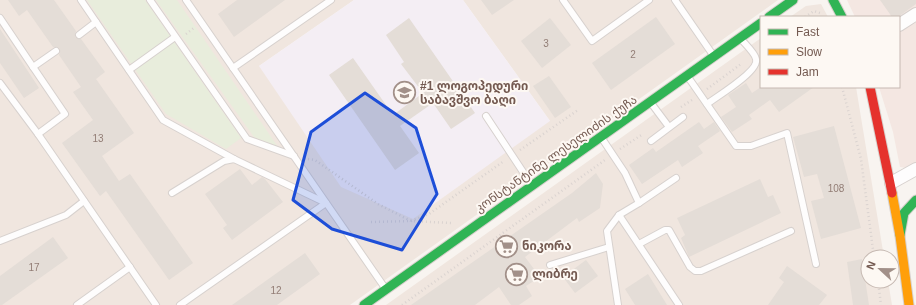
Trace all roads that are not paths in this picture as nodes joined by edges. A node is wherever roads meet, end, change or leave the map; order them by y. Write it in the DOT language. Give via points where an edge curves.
graph roads {
  1 [pos="81,0"];
  2 [pos="150,0"];
  3 [pos="186,0"];
  4 [pos="331,0"];
  5 [pos="563,0"];
  6 [pos="649,0"];
  7 [pos="674,0"];
  8 [pos="792,0"];
  9 [pos="833,0"];
  10 [pos="916,14"];
  11 [pos="770,16"];
  12 [pos="841,16"];
  13 [pos="0,18"];
  14 [pos="96,22"];
  15 [pos="760,23"];
  16 [pos="900,25"];
  17 [pos="79,35"];
  18 [pos="176,38"];
  19 [pos="740,38"];
  20 [pos="56,50"];
  21 [pos="714,56"];
  22 [pos="33,67"];
  23 [pos="233,68"];
  24 [pos="129,70"];
  25 [pos="687,75"];
  26 [pos="0,83"];
  27 [pos="870,88"];
  28 [pos="650,102"];
  29 [pos="707,104"];
  30 [pos="486,116"];
  31 [pos="683,117"];
  32 [pos="669,127"];
  33 [pos="38,134"];
  34 [pos="600,137"];
  35 [pos="651,141"];
  36 [pos="294,156"];
  37 [pos="234,159"];
  38 [pos="916,169"];
  39 [pos="676,178"];
  40 [pos="891,183"];
  41 [pos="532,186"];
  42 [pos="172,193"];
  43 [pos="916,200"];
  44 [pos="84,201"];
  45 [pos="326,203"];
  46 [pos="639,203"];
  47 [pos="619,215"];
  48 [pos="791,231"];
  49 [pos="900,236"];
  50 [pos="0,241"];
  51 [pos="639,244"];
  52 [pos="610,247"];
  53 [pos="816,264"];
  54 [pos="550,265"];
  55 [pos="130,267"];
  56 [pos="386,289"];
  57 [pos="366,304"];
  58 [pos="77,305"];
  59 [pos="156,305"];
  60 [pos="180,305"];
  61 [pos="618,305"];
  62 [pos="679,305"];
  63 [pos="909,305"];
  1 -- 14 [label="lane"];
  2 -- 18 [label="lane"];
  3 -- 23 [label="lane"];
  4 -- 23 [label="lane"];
  5 -- 6 [label="lane" via="592,41"];
  7 -- 21 [label="lane"];
  8 -- 11 [label="street"];
  9 -- 12 [label="street"];
  10 -- 16 [label="street"];
  13 -- 22 [label="lane"];
  14 -- 17 [label="lane"];
  14 -- 24 [label="lane"];
  15 -- 19 [label="street, კონსტანტინე ლესელიძის ქუჩა"];
  18 -- 24 [label="lane"];
  18 -- 36 [label="lane" via="247,139"];
  19 -- 21 [label="street, კონსტანტინე ლესელიძის ქუჩა"];
  19 -- 29 [label="lane" via="756,58 756,63 747,75"];
  20 -- 22 [label="lane"];
  21 -- 25 [label="street, კონსტანტინე ლესელიძის ქუჩა"];
  22 -- 33 [label="lane" via="65,114"];
  23 -- 36 [label="lane"];
  24 -- 37 [label="lane" via="163,120"];
  25 -- 28 [label="street, კონსტანტინე ლესელიძის ქუჩა"];
  25 -- 29 [label="lane"];
  26 -- 33 [label="lane"];
  27 -- 40 [label="street"];
  28 -- 32 [label="lane"];
  28 -- 34 [label="street, კონსტანტინე ლესელიძის ქუჩა"];
  29 -- 53 [label="lane" via="736,146 750,146 787,133"];
  30 -- 41 [label="lane"];
  31 -- 32 [label="lane"];
  32 -- 35 [label="lane"];
  33 -- 44 [label="lane"];
  34 -- 41 [label="street, კონსტანტინე ლესელიძის ქუჩა"];
  34 -- 46 [label="lane" via="625,173"];
  36 -- 45 [label="lane"];
  37 -- 42 [label="lane" via="224,160"];
  37 -- 45 [label="lane"];
  38 -- 40 [label="street"];
  39 -- 46 [label="lane"];
  40 -- 49 [label="street"];
  41 -- 56 [label="street, კონსტანტინე ლესელიძის ქუჩა"];
  43 -- 49 [label="street" via="904,213"];
  44 -- 50 [label="lane" via="66,215"];
  44 -- 55 [label="lane"];
  45 -- 56 [label="lane"];
  45 -- 60 [label="lane"];
  46 -- 47 [label="lane"];
  47 -- 51 [label="lane"];
  47 -- 52 [label="lane" via="607,230"];
  48 -- 51 [label="lane" via="702,271 695,271 690,267 669,230"];
  49 -- 63 [label="street"];
  51 -- 62 [label="lane"];
  52 -- 54 [label="lane"];
  52 -- 61 [label="lane"];
  55 -- 58 [label="lane"];
  55 -- 59 [label="lane"];
  56 -- 57 [label="street, კონსტანტინე ლესელიძის ქუჩა"];
}
